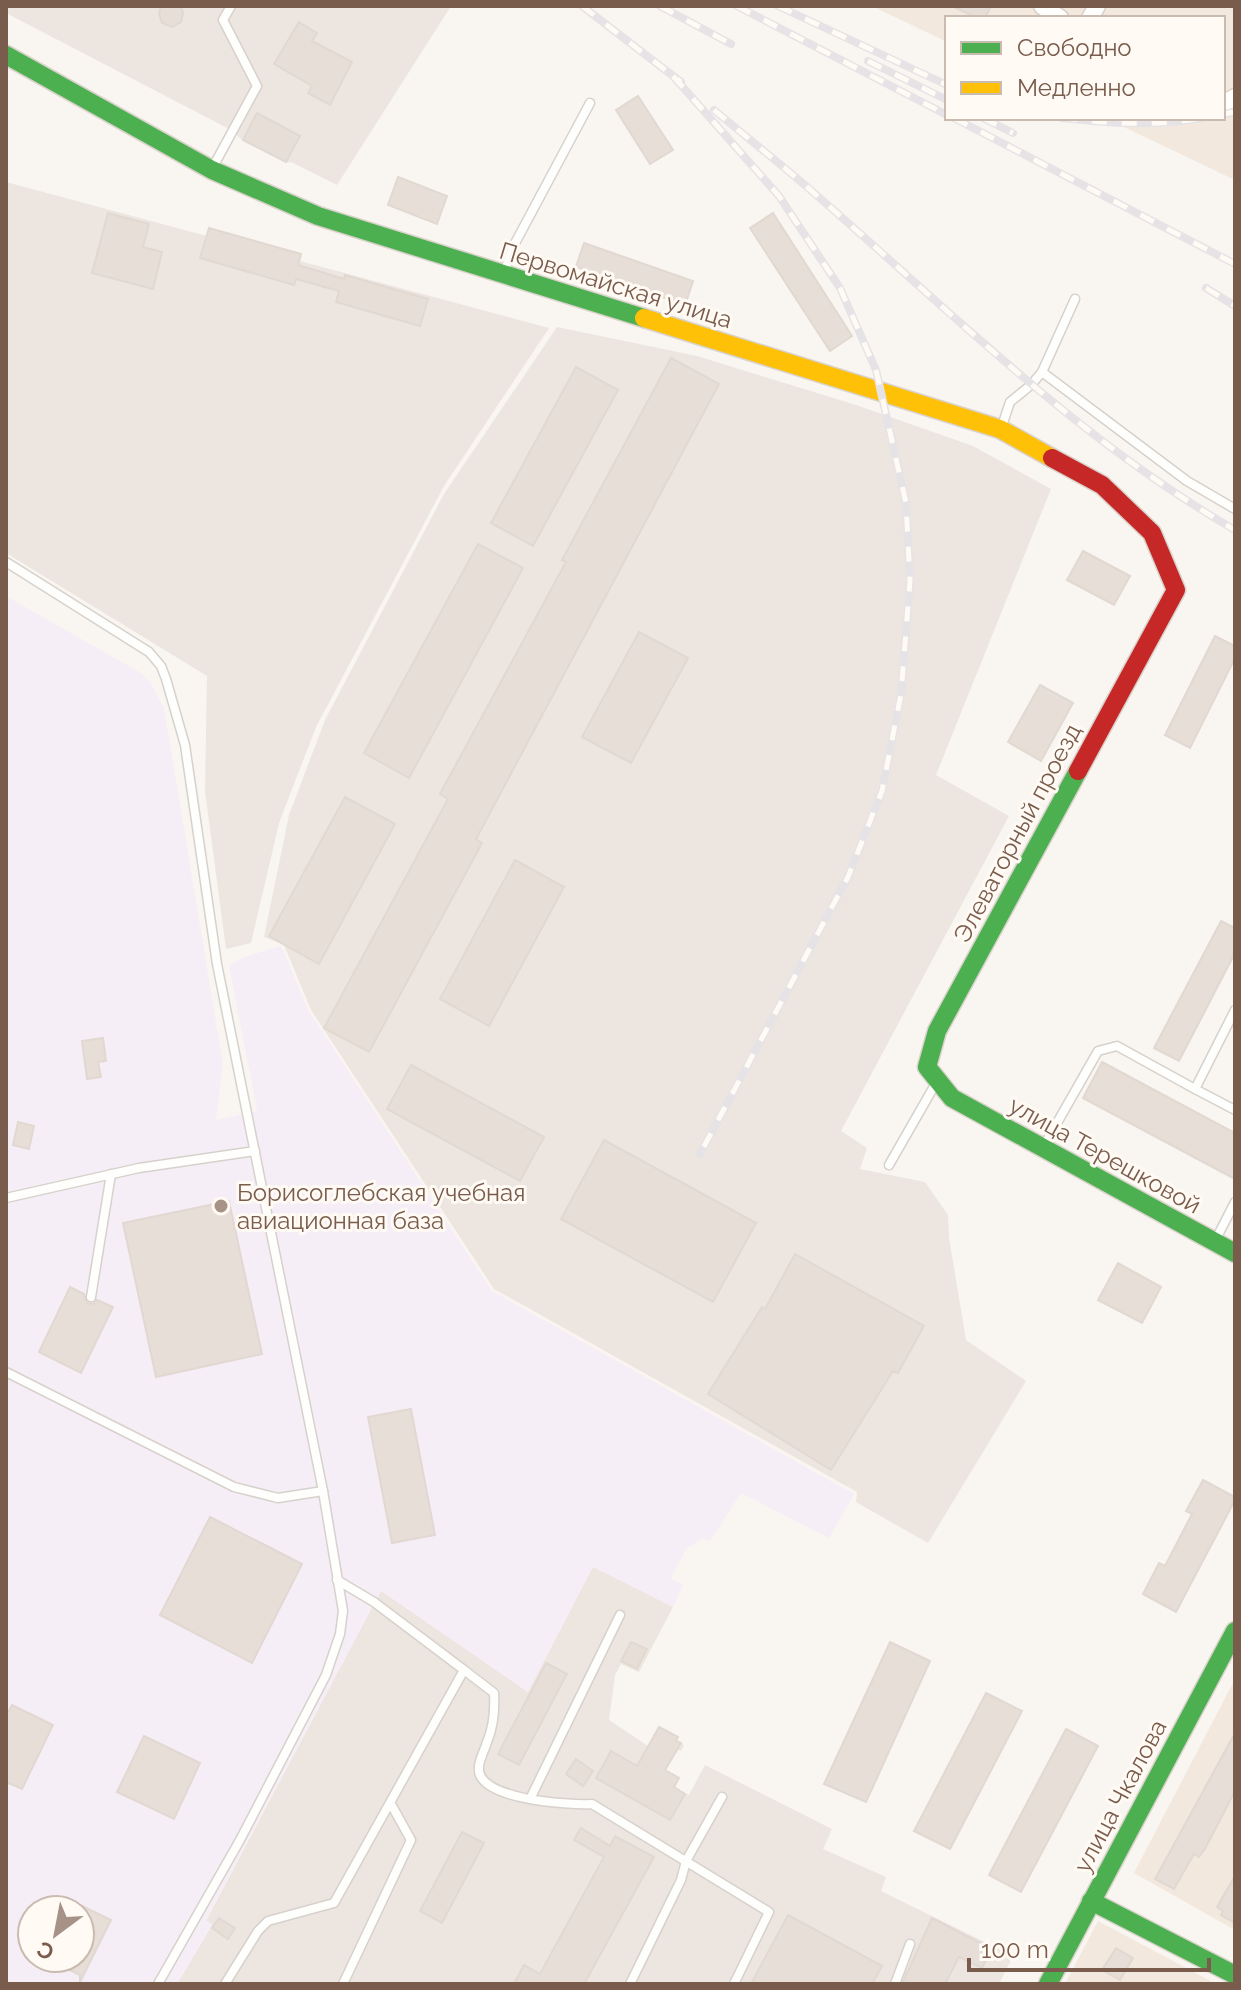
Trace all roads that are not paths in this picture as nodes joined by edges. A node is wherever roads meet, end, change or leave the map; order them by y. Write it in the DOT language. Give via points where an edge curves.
graph roads {
  1 [pos="231,6"];
  2 [pos="6,55"];
  3 [pos="590,103"];
  4 [pos="212,170"];
  5 [pos="504,274"];
  6 [pos="1075,299"];
  7 [pos="1042,372"];
  8 [pos="1000,429"];
  9 [pos="1235,509"];
  10 [pos="6,562"];
  11 [pos="1176,590"];
  12 [pos="1235,1010"];
  13 [pos="938,1081"];
  14 [pos="1195,1089"];
  15 [pos="1235,1110"];
  16 [pos="1043,1148"];
  17 [pos="255,1151"];
  18 [pos="889,1165"];
  19 [pos="111,1174"];
  20 [pos="6,1198"];
  21 [pos="1235,1202"];
  22 [pos="1215,1242"];
  23 [pos="1235,1253"];
  24 [pos="91,1297"];
  25 [pos="6,1372"];
  26 [pos="323,1491"];
  27 [pos="337,1580"];
  28 [pos="620,1615"];
  29 [pos="1235,1631"];
  30 [pos="464,1670"];
  31 [pos="531,1797"];
  32 [pos="722,1797"];
  33 [pos="391,1804"];
  34 [pos="686,1861"];
  35 [pos="1091,1901"];
  36 [pos="910,1944"];
  37 [pos="1235,1975"];
  38 [pos="158,1984"];
  39 [pos="225,1984"];
  40 [pos="343,1984"];
  41 [pos="630,1984"];
  42 [pos="734,1984"];
  43 [pos="895,1984"];
  44 [pos="1048,1984"];
  1 -- 4 [label="lane" via="223,20 257,86"];
  2 -- 4 [label="street, Первомайская улица"];
  3 -- 5 [label="lane" via="513,247"];
  4 -- 5 [label="street, Первомайская улица" via="318,216"];
  5 -- 8 [label="street, Первомайская улица"];
  6 -- 7 [label="lane"];
  7 -- 8 [label="lane" via="1010,402"];
  7 -- 9 [label="lane" via="1187,481"];
  8 -- 11 [label="street, Первомайская улица" via="1102,485 1152,533"];
  10 -- 17 [label="lane" via="149,652 161,666 185,745 217,964"];
  11 -- 13 [label="street, Элеваторный проезд" via="937,1031 927,1067"];
  12 -- 14 [label="lane"];
  13 -- 16 [label="street, улица Терешковой" via="952,1098"];
  13 -- 18 [label="lane"];
  14 -- 15 [label="lane"];
  14 -- 16 [label="lane" via="1117,1046 1098,1051"];
  16 -- 22 [label="street, улица Терешковой"];
  17 -- 19 [label="lane"];
  17 -- 26 [label="lane"];
  19 -- 20 [label="lane"];
  19 -- 24 [label="lane"];
  21 -- 22 [label="lane"];
  22 -- 23 [label="street, улица Терешковой"];
  25 -- 26 [label="lane" via="234,1487 278,1498"];
  26 -- 27 [label="lane"];
  27 -- 30 [label="lane"];
  27 -- 38 [label="lane" via="343,1611 326,1675"];
  28 -- 31 [label="lane"];
  29 -- 35 [label="street, улица Чкалова"];
  30 -- 31 [label="lane" via="494,1693 491,1731 478,1767 482,1780 497,1792"];
  30 -- 33 [label="lane"];
  31 -- 34 [label="lane" via="561,1805 592,1804"];
  32 -- 34 [label="lane"];
  33 -- 39 [label="lane" via="334,1903 268,1921"];
  33 -- 40 [label="lane" via="411,1840"];
  34 -- 41 [label="lane"];
  34 -- 42 [label="lane" via="769,1912"];
  35 -- 37 [label="street"];
  35 -- 44 [label="street, улица Чкалова"];
  36 -- 43 [label="lane"];
}
